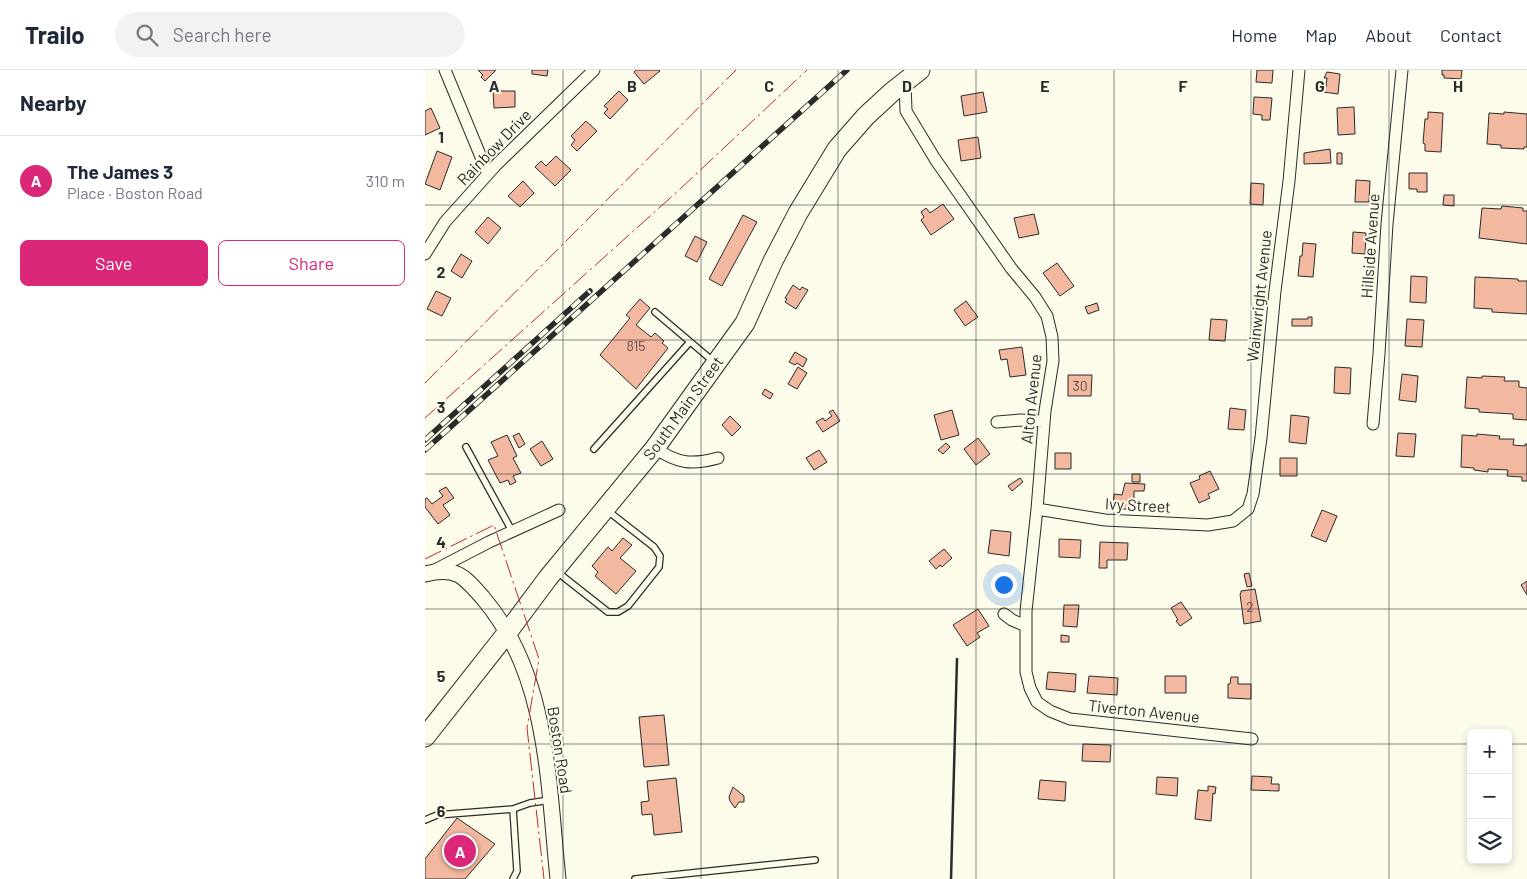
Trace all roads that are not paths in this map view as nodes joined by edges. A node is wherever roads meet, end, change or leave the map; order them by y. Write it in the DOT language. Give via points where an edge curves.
graph roads {
  1 [pos="445,70"];
  2 [pos="594,70"];
  3 [pos="920,70"];
  4 [pos="1299,70"];
  5 [pos="1402,70"];
  6 [pos="905,82"];
  7 [pos="489,174"];
  8 [pos="425,254"];
  9 [pos="655,312"];
  10 [pos="689,343"];
  11 [pos="716,364"];
  12 [pos="1044,421"];
  13 [pos="997,422"];
  14 [pos="1373,424"];
  15 [pos="466,447"];
  16 [pos="655,448"];
  17 [pos="594,449"];
  18 [pos="718,458"];
  19 [pos="604,509"];
  20 [pos="1037,509"];
  21 [pos="559,510"];
  22 [pos="1237,519"];
  23 [pos="512,531"];
  24 [pos="555,570"];
  25 [pos="427,573"];
  26 [pos="1004,614"];
  27 [pos="1026,626"];
  28 [pos="507,632"];
  29 [pos="1037,702"];
  30 [pos="425,737"];
  31 [pos="1252,739"];
  32 [pos="551,800"];
  33 [pos="513,809"];
  34 [pos="425,820"];
  35 [pos="815,860"];
  36 [pos="713,871"];
  37 [pos="651,878"];
  38 [pos="513,879"];
  39 [pos="558,879"];
  40 [pos="635,879"];
  41 [pos="714,879"];
  1 -- 7 [label="street"];
  2 -- 7 [label="street, Rainbow Drive"];
  3 -- 6 [label="main road, South Main Street"];
  4 -- 22 [label="street, Wainwright Avenue" via="1258,464 1250,505"];
  5 -- 14 [label="street, Hillside Avenue"];
  6 -- 11 [label="main road, South Main Street" via="866,116 837,149 794,221 745,323"];
  6 -- 12 [label="street, Alton Avenue" via="906,111 935,159 1047,316 1053,361"];
  7 -- 8 [label="street, Rainbow Drive" via="445,222"];
  9 -- 10 [label="lane"];
  10 -- 11 [label="lane"];
  10 -- 17 [label="lane"];
  11 -- 16 [label="main road, South Main Street"];
  12 -- 13 [label="street"];
  12 -- 20 [label="street, Alton Avenue"];
  15 -- 23 [label="lane"];
  16 -- 18 [label="street" via="669,458 686,462 701,463"];
  16 -- 19 [label="main road, South Main Street"];
  19 -- 24 [label="main road, South Main Street"];
  19 -- 24 [label="lane" via="654,547 660,556 659,567 628,606 619,612 608,612"];
  20 -- 22 [label="street, Ivy Street" via="1093,519 1155,523 1213,525"];
  20 -- 27 [label="street, Alton Avenue"];
  21 -- 23 [label="street"];
  23 -- 25 [label="street"];
  24 -- 28 [label="main road, South Main Street"];
  25 -- 28 [label="street, Boston Road" via="454,572 465,578 497,615"];
  26 -- 27 [label="street"];
  27 -- 29 [label="street, Alton Avenue" via="1026,672"];
  28 -- 30 [label="main road, South Main Street"];
  28 -- 32 [label="street, Boston Road" via="528,680 539,716"];
  29 -- 31 [label="street, Tiverton Avenue" via="1070,720"];
  32 -- 33 [label="lane"];
  32 -- 39 [label="street, Boston Road"];
  33 -- 34 [label="lane" via="437,814"];
  33 -- 38 [label="lane" via="517,871"];
  35 -- 36 [label="lane"];
  36 -- 37 [label="lane"];
  36 -- 41 [label="lane"];
  37 -- 40 [label="lane"];
}
